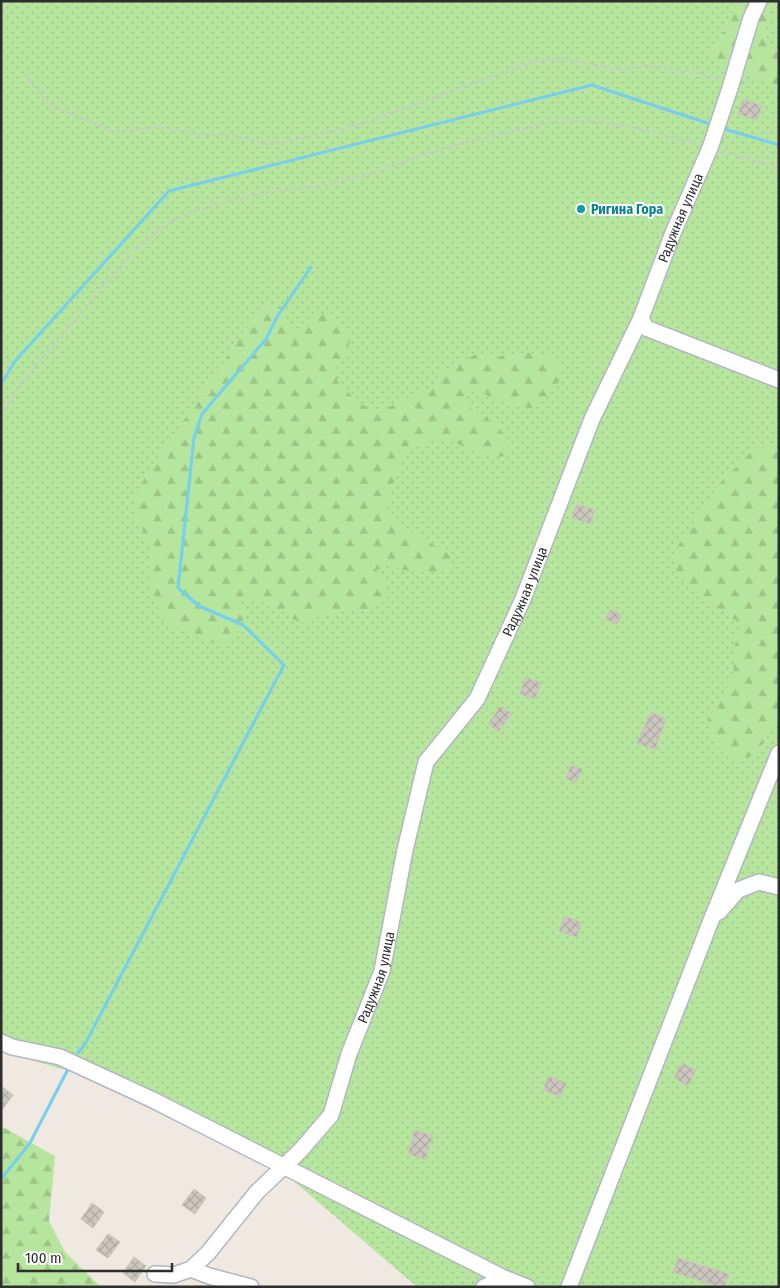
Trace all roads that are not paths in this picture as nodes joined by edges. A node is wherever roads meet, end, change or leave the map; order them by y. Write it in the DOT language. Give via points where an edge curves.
graph roads {
  1 [pos="760,1"];
  2 [pos="641,318"];
  3 [pos="779,380"];
  4 [pos="779,753"];
  5 [pos="779,888"];
  6 [pos="710,923"];
  7 [pos="1,1042"];
  8 [pos="284,1167"];
  9 [pos="191,1269"];
  10 [pos="155,1274"];
  11 [pos="504,1278"];
  12 [pos="251,1287"];
  13 [pos="484,1287"];
  14 [pos="527,1287"];
  15 [pos="570,1287"];
  1 -- 2 [label="street, Радужная улица" via="751,18 712,141"];
  2 -- 3 [label="street" via="646,328"];
  2 -- 8 [label="street, Радужная улица" via="592,418 523,598 477,699 426,762 382,971 349,1054 331,1115"];
  4 -- 6 [label="street"];
  5 -- 6 [label="street" via="759,882 738,890"];
  6 -- 15 [label="street"];
  7 -- 8 [label="street" via="60,1056"];
  8 -- 9 [label="street, Радужная улица" via="257,1192"];
  8 -- 11 [label="street"];
  9 -- 10 [label="street" via="174,1274"];
  9 -- 12 [label="street"];
  11 -- 13 [label="street"];
  11 -- 14 [label="street"];
}
